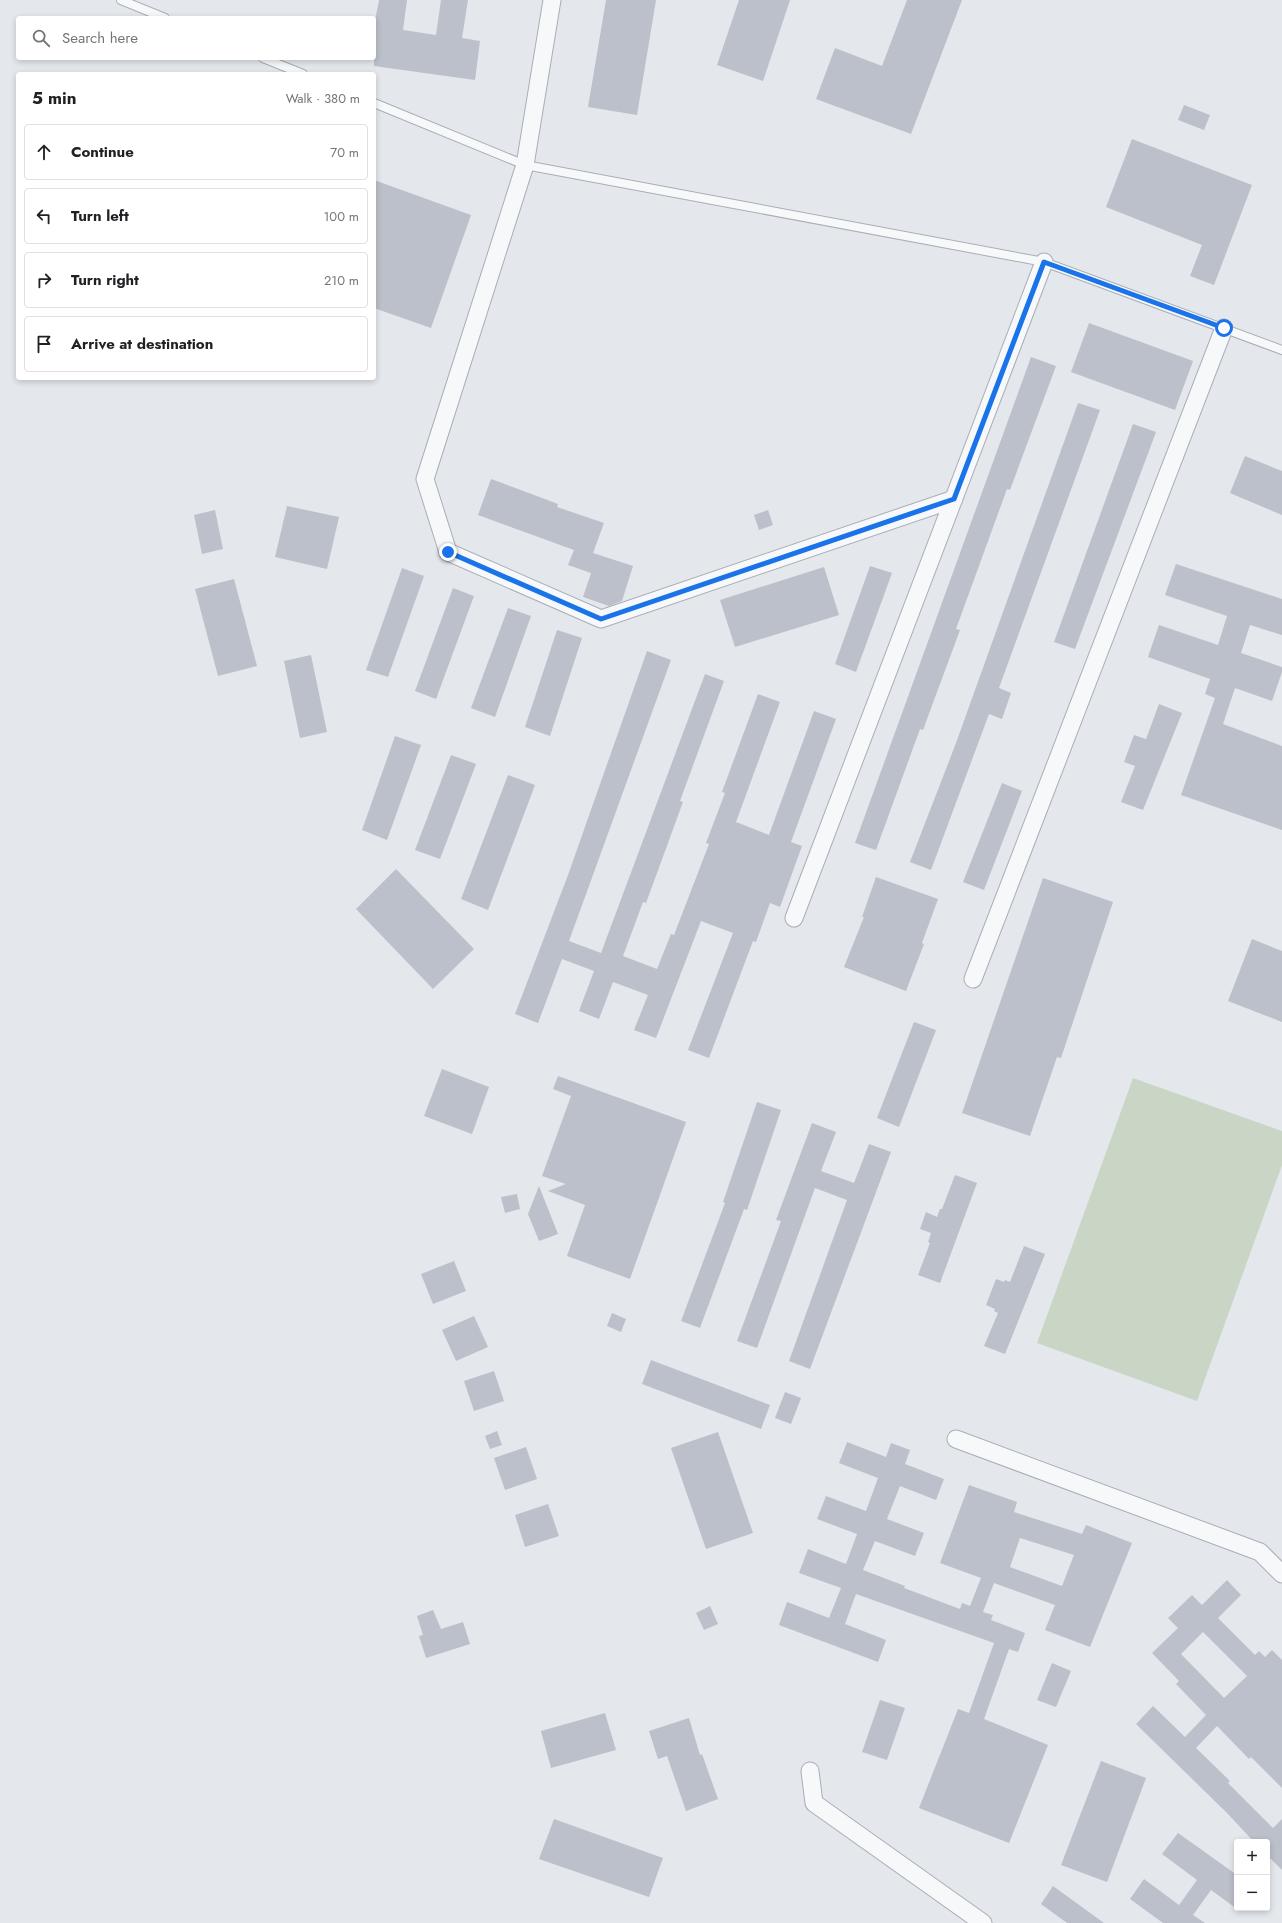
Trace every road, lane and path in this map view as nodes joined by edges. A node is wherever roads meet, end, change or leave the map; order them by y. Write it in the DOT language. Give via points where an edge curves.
graph roads {
  1 [pos="121,0"];
  2 [pos="552,0"];
  3 [pos="160,16"];
  4 [pos="268,60"];
  5 [pos="298,72"];
  6 [pos="376,104"];
  7 [pos="525,165"];
  8 [pos="1044,262"];
  9 [pos="1224,328"];
  10 [pos="1282,350"];
  11 [pos="954,499"];
  12 [pos="794,918"];
  13 [pos="973,980"];
  14 [pos="956,1439"];
  15 [pos="1282,1574"];
  16 [pos="810,1771"];
  17 [pos="982,1923"];
  1 -- 3 [label="lane"];
  2 -- 7 [label="street"];
  4 -- 5 [label="lane"];
  6 -- 7 [label="lane"];
  7 -- 8 [label="lane"];
  7 -- 11 [label="street" via="425,479 448,552 601,619"];
  8 -- 9 [label="lane"];
  8 -- 11 [label="street"];
  9 -- 10 [label="lane"];
  9 -- 13 [label="street"];
  11 -- 12 [label="street"];
  14 -- 15 [label="street" via="1260,1552"];
  16 -- 17 [label="street" via="814,1803"];
}
